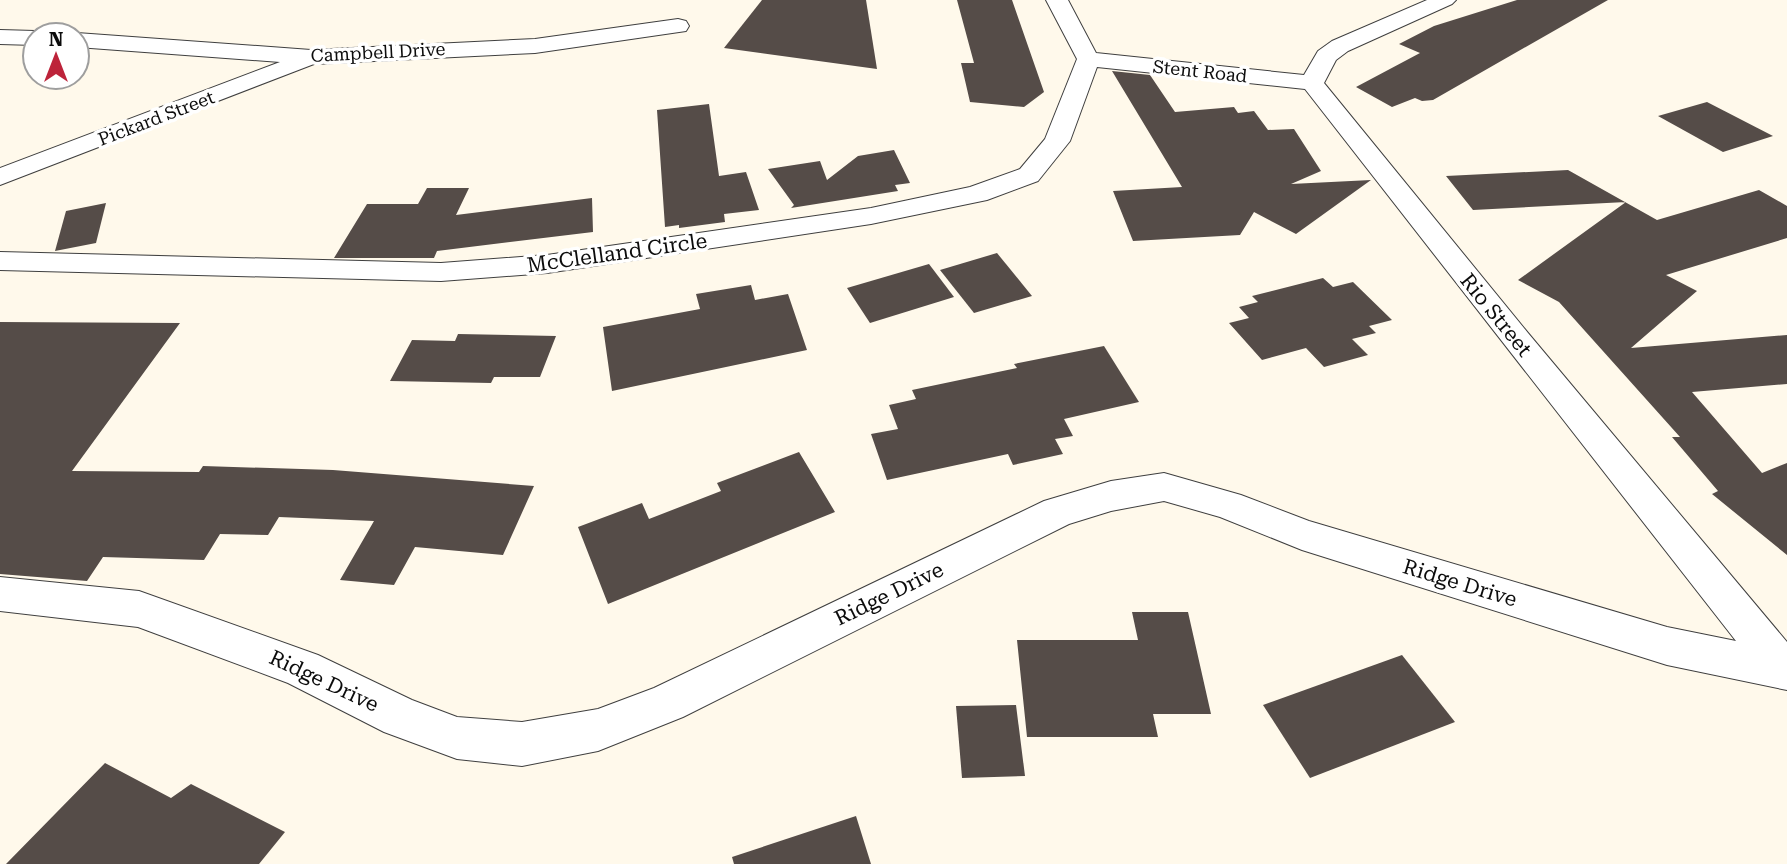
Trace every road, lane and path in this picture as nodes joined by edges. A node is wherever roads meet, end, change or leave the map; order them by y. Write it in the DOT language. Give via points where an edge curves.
graph roads {
  1 [pos="1057,0"];
  2 [pos="1445,0"];
  3 [pos="678,26"];
  4 [pos="0,37"];
  5 [pos="21,38"];
  6 [pos="91,41"];
  7 [pos="311,57"];
  8 [pos="1088,59"];
  9 [pos="1312,83"];
  10 [pos="0,177"];
  11 [pos="0,261"];
  12 [pos="0,594"];
  13 [pos="1786,671"];
  1 -- 8 [label="street"];
  2 -- 9 [label="street" via="1340,46 1326,56"];
  3 -- 7 [label="street, Campbell Drive" via="535,46"];
  4 -- 5 [label="street"];
  6 -- 7 [label="street, Campbell Drive"];
  7 -- 10 [label="street, Pickard Street"];
  8 -- 9 [label="street, Stent Road"];
  8 -- 11 [label="street, McClelland Circle" via="1057,141 1029,175 977,194 871,216 559,262 441,272"];
  9 -- 13 [label="street, Rio Street"];
  12 -- 13 [label="street, Ridge Drive" via="139,610 303,668 400,717 457,738 522,744 597,730 668,703 1057,512 1164,486 1315,538 1667,646"];
}
